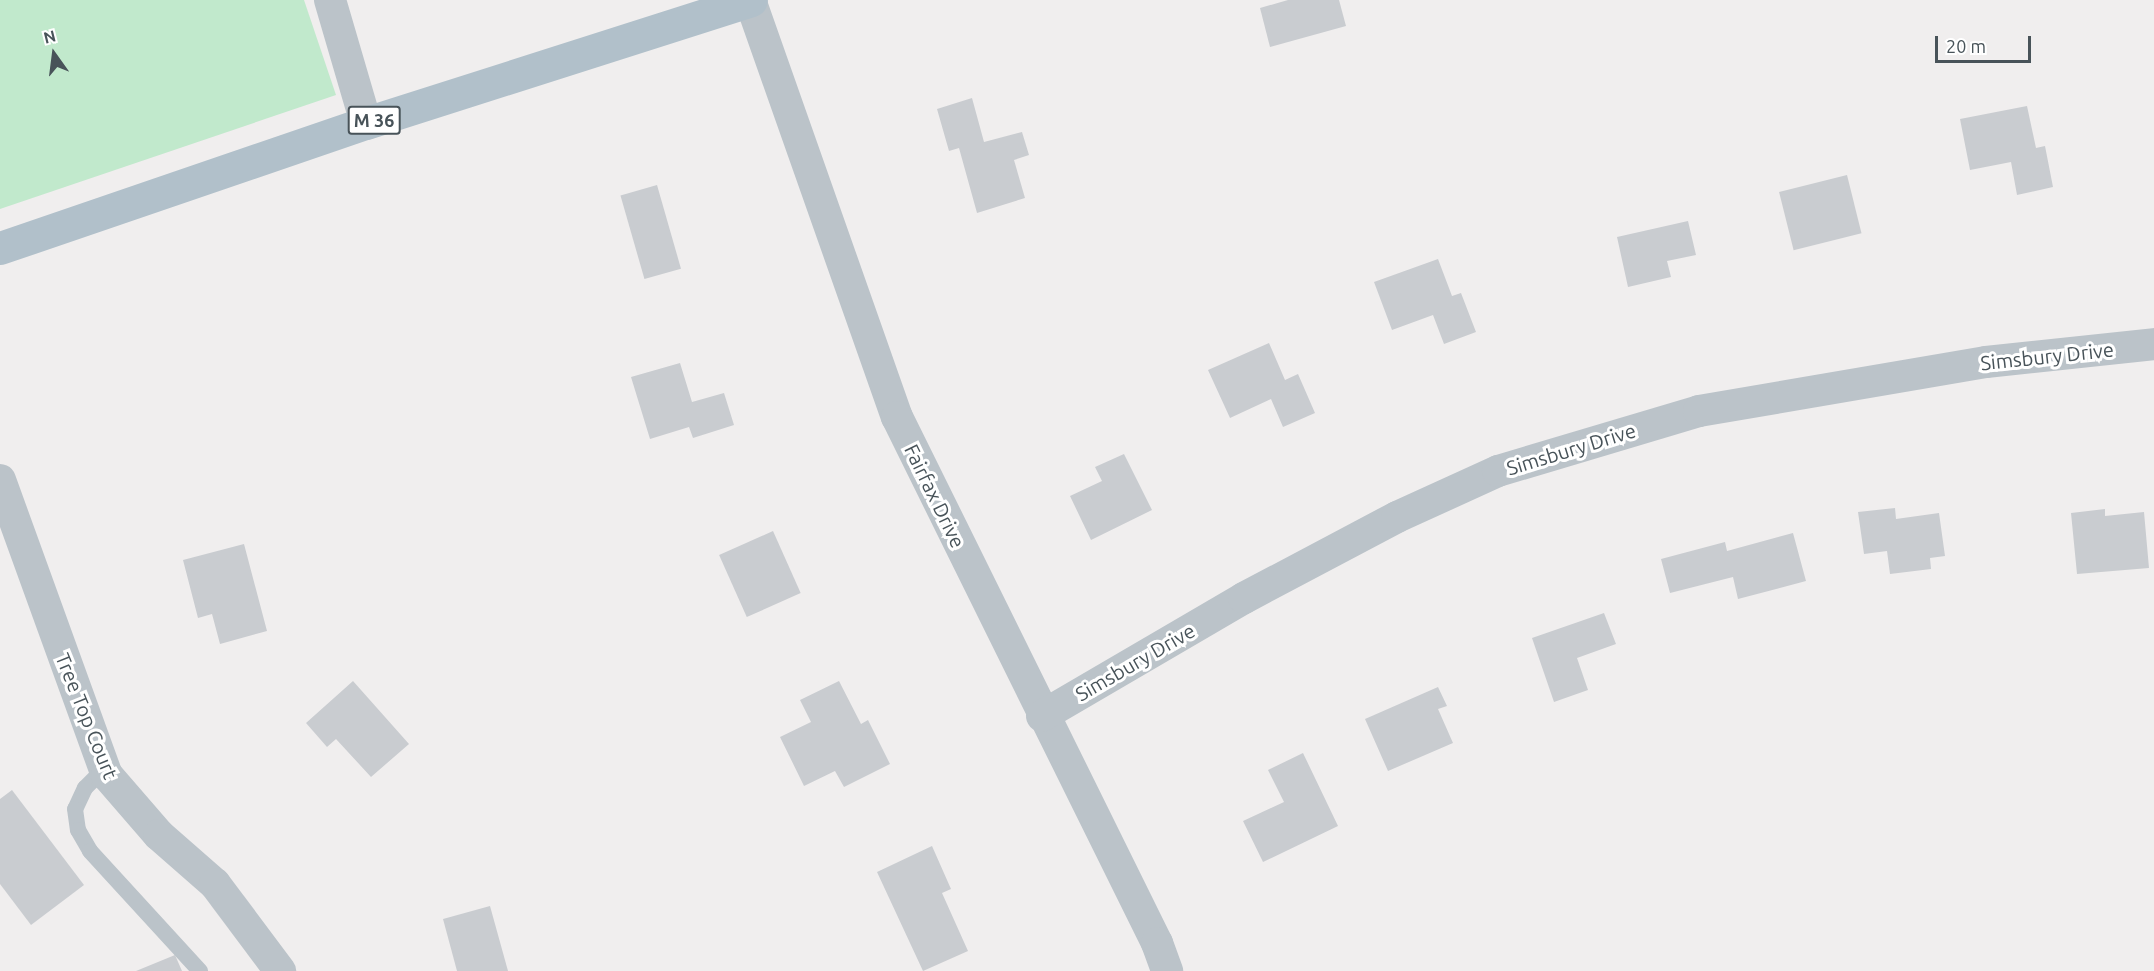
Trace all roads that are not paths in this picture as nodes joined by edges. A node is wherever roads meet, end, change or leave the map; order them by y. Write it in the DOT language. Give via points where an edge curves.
graph roads {
  1 [pos="330,0"];
  2 [pos="751,0"];
  3 [pos="366,123"];
  4 [pos="0,248"];
  5 [pos="2154,344"];
  6 [pos="0,480"];
  7 [pos="1042,716"];
  8 [pos="104,769"];
  9 [pos="200,971"];
  10 [pos="280,971"];
  11 [pos="1167,971"];
  1 -- 3 [label="street"];
  2 -- 3 [label="main road, M 36"];
  2 -- 7 [label="street, Fairfax Drive" via="897,417"];
  3 -- 4 [label="main road, M 36"];
  5 -- 7 [label="street, Simsbury Drive" via="1986,362 1699,411 1498,471 1397,517 1244,598"];
  6 -- 8 [label="street, Tree Top Court"];
  7 -- 11 [label="street, Fairfax Drive" via="1157,943"];
  8 -- 9 [label="lane" via="85,788 75,809 78,830 90,851"];
  8 -- 10 [label="street, Tree Top Court" via="127,802 215,884"];
}
